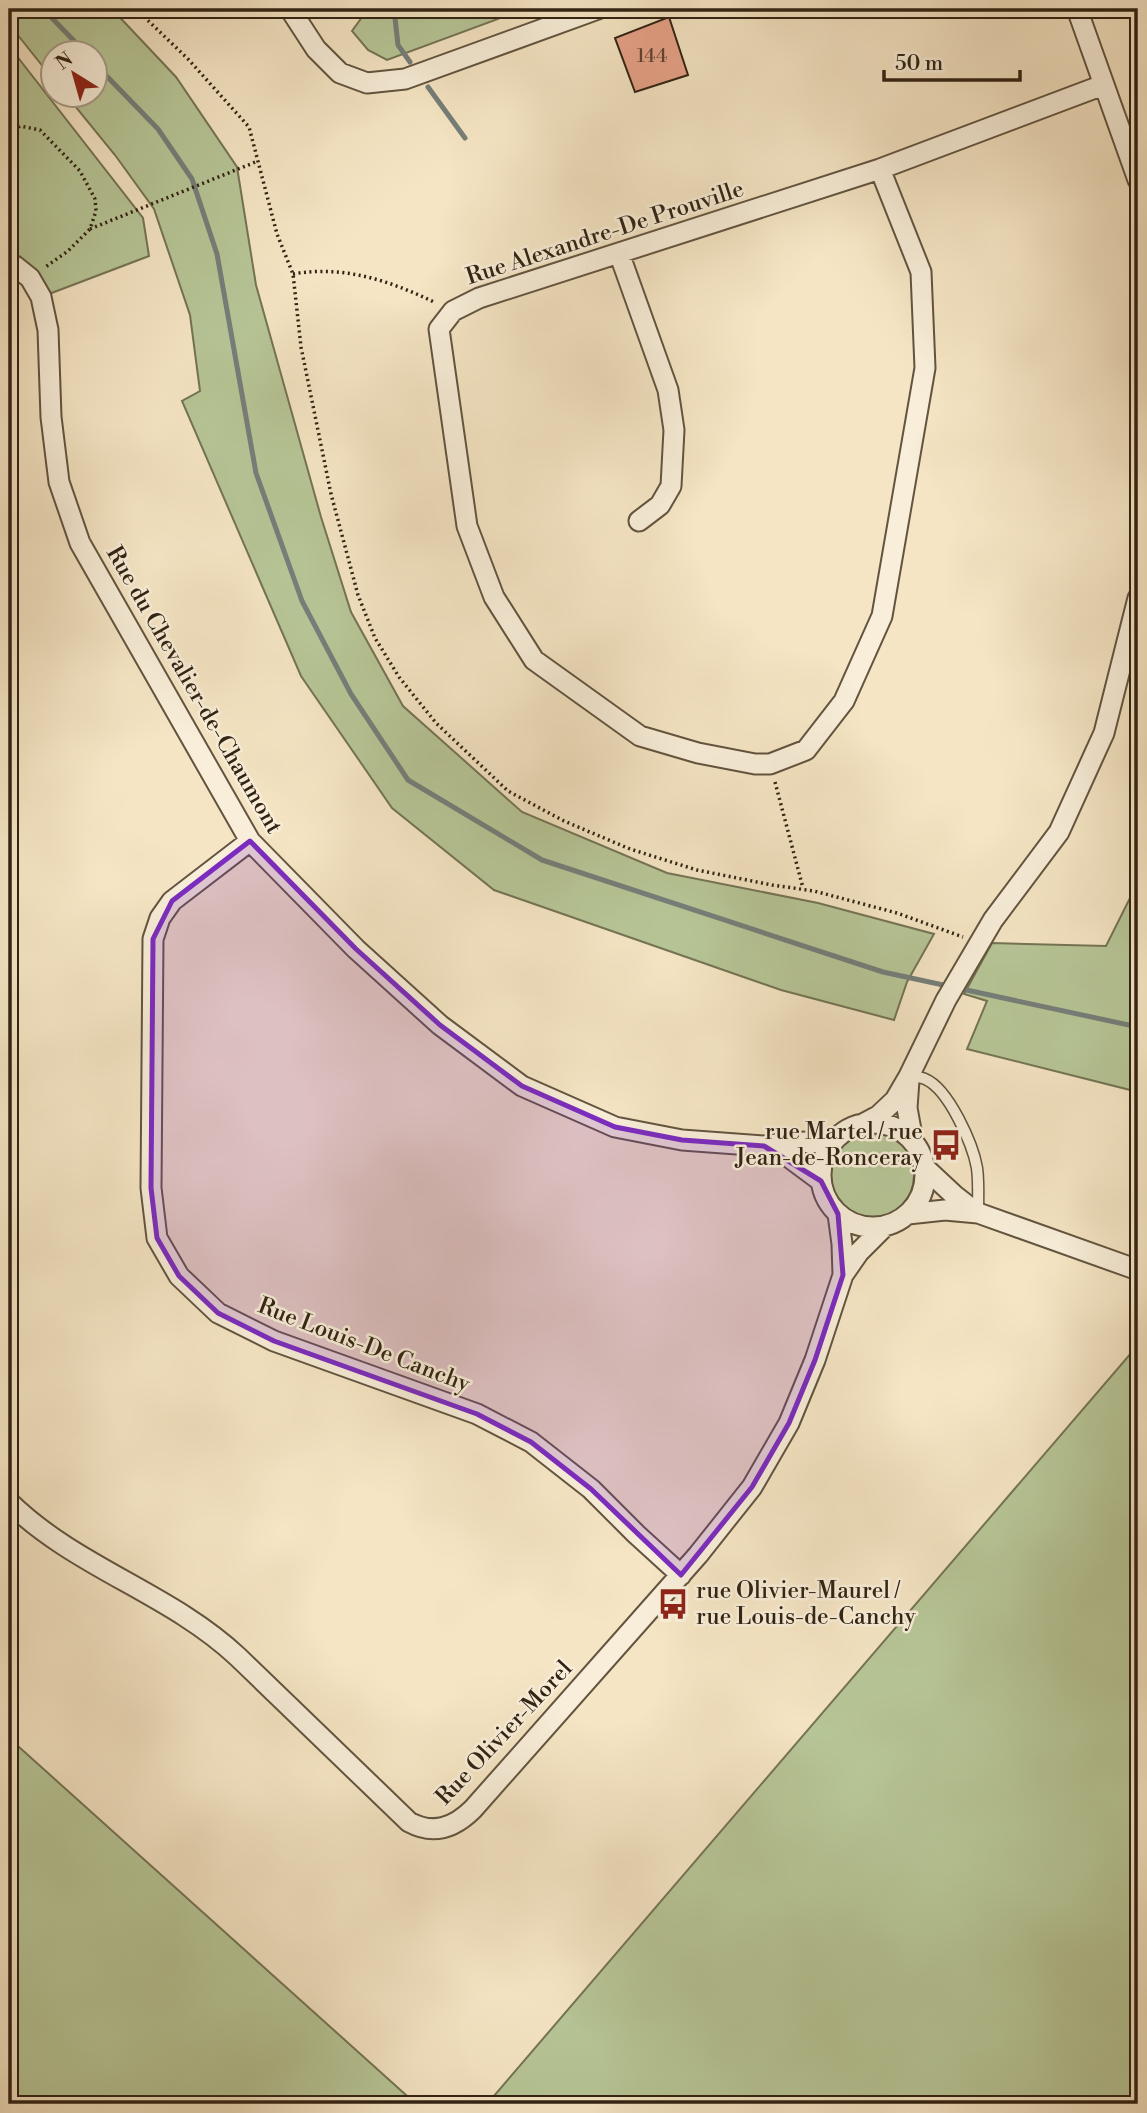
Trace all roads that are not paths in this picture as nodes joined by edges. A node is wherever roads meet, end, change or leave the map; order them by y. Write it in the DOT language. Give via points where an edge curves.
graph roads {
  1 [pos="290,9"];
  2 [pos="598,9"];
  3 [pos="1077,9"];
  4 [pos="1103,85"];
  5 [pos="880,169"];
  6 [pos="1138,180"];
  7 [pos="619,253"];
  8 [pos="9,264"];
  9 [pos="639,521"];
  10 [pos="1138,598"];
  11 [pos="250,841"];
  12 [pos="909,1076"];
  13 [pos="863,1124"];
  14 [pos="834,1141"];
  15 [pos="913,1141"];
  16 [pos="764,1146"];
  17 [pos="924,1167"];
  18 [pos="821,1181"];
  19 [pos="978,1213"];
  20 [pos="838,1214"];
  21 [pos="908,1214"];
  22 [pos="884,1227"];
  23 [pos="1138,1270"];
  24 [pos="843,1275"];
  25 [pos="9,1502"];
  26 [pos="681,1575"];
  1 -- 2 [label="street" via="316,49 340,73 368,83 405,79"];
  3 -- 4 [label="street"];
  4 -- 5 [label="street, Rue Alexandre-De Prouville"];
  4 -- 6 [label="street"];
  5 -- 7 [label="street, Rue Alexandre-De Prouville"];
  5 -- 7 [label="street, Rue Alexandre-De Prouville" via="922,272 925,368 882,616 844,701 806,750 770,764 698,753 640,736 534,660 494,597 467,526 439,329 453,311 479,298"];
  7 -- 9 [label="street" via="668,390 674,430 671,486 660,505"];
  8 -- 11 [label="street, Rue du Chevalier-de-Chaumont" via="30,278 41,298 48,330 59,482 80,543"];
  10 -- 12 [label="street" via="1104,733 1059,832 993,920"];
  11 -- 16 [label="street, Rue du Chevalier-de-Chaumont" via="356,949 440,1025 522,1086 615,1127 682,1140"];
  11 -- 26 [label="street, Rue Louis-De Canchy" via="172,901 153,939 151,1188 157,1238 179,1276 218,1313 274,1341 477,1414 531,1442 591,1489"];
  12 -- 13 [label="street" via="888,1109"];
  12 -- 15 [label="street" via="907,1108"];
  12 -- 19 [label="lane" via="926,1079 938,1088 961,1124 976,1167"];
  13 -- 14 [label="street"];
  13 -- 15 [label="street" via="895,1128"];
  14 -- 16 [label="street, Rue du Chevalier-de-Chaumont"];
  14 -- 18 [label="street" via="826,1153"];
  15 -- 17 [label="street"];
  16 -- 18 [label="street, Rue du Chevalier-de-Chaumont" via="786,1155"];
  17 -- 19 [label="street"];
  17 -- 21 [label="street" via="922,1192"];
  18 -- 20 [label="street"];
  19 -- 21 [label="street"];
  19 -- 23 [label="street"];
  20 -- 22 [label="street" via="859,1225"];
  20 -- 24 [label="street, Rue Olivier-Morel"];
  21 -- 22 [label="street"];
  22 -- 24 [label="street, Rue Olivier-Morel"];
  24 -- 26 [label="street, Rue Olivier-Morel" via="801,1394 774,1452 725,1523"];
  25 -- 26 [label="street, Rue Olivier-Morel" via="59,1544 210,1631 399,1813 428,1829 452,1826 473,1810"];
}
